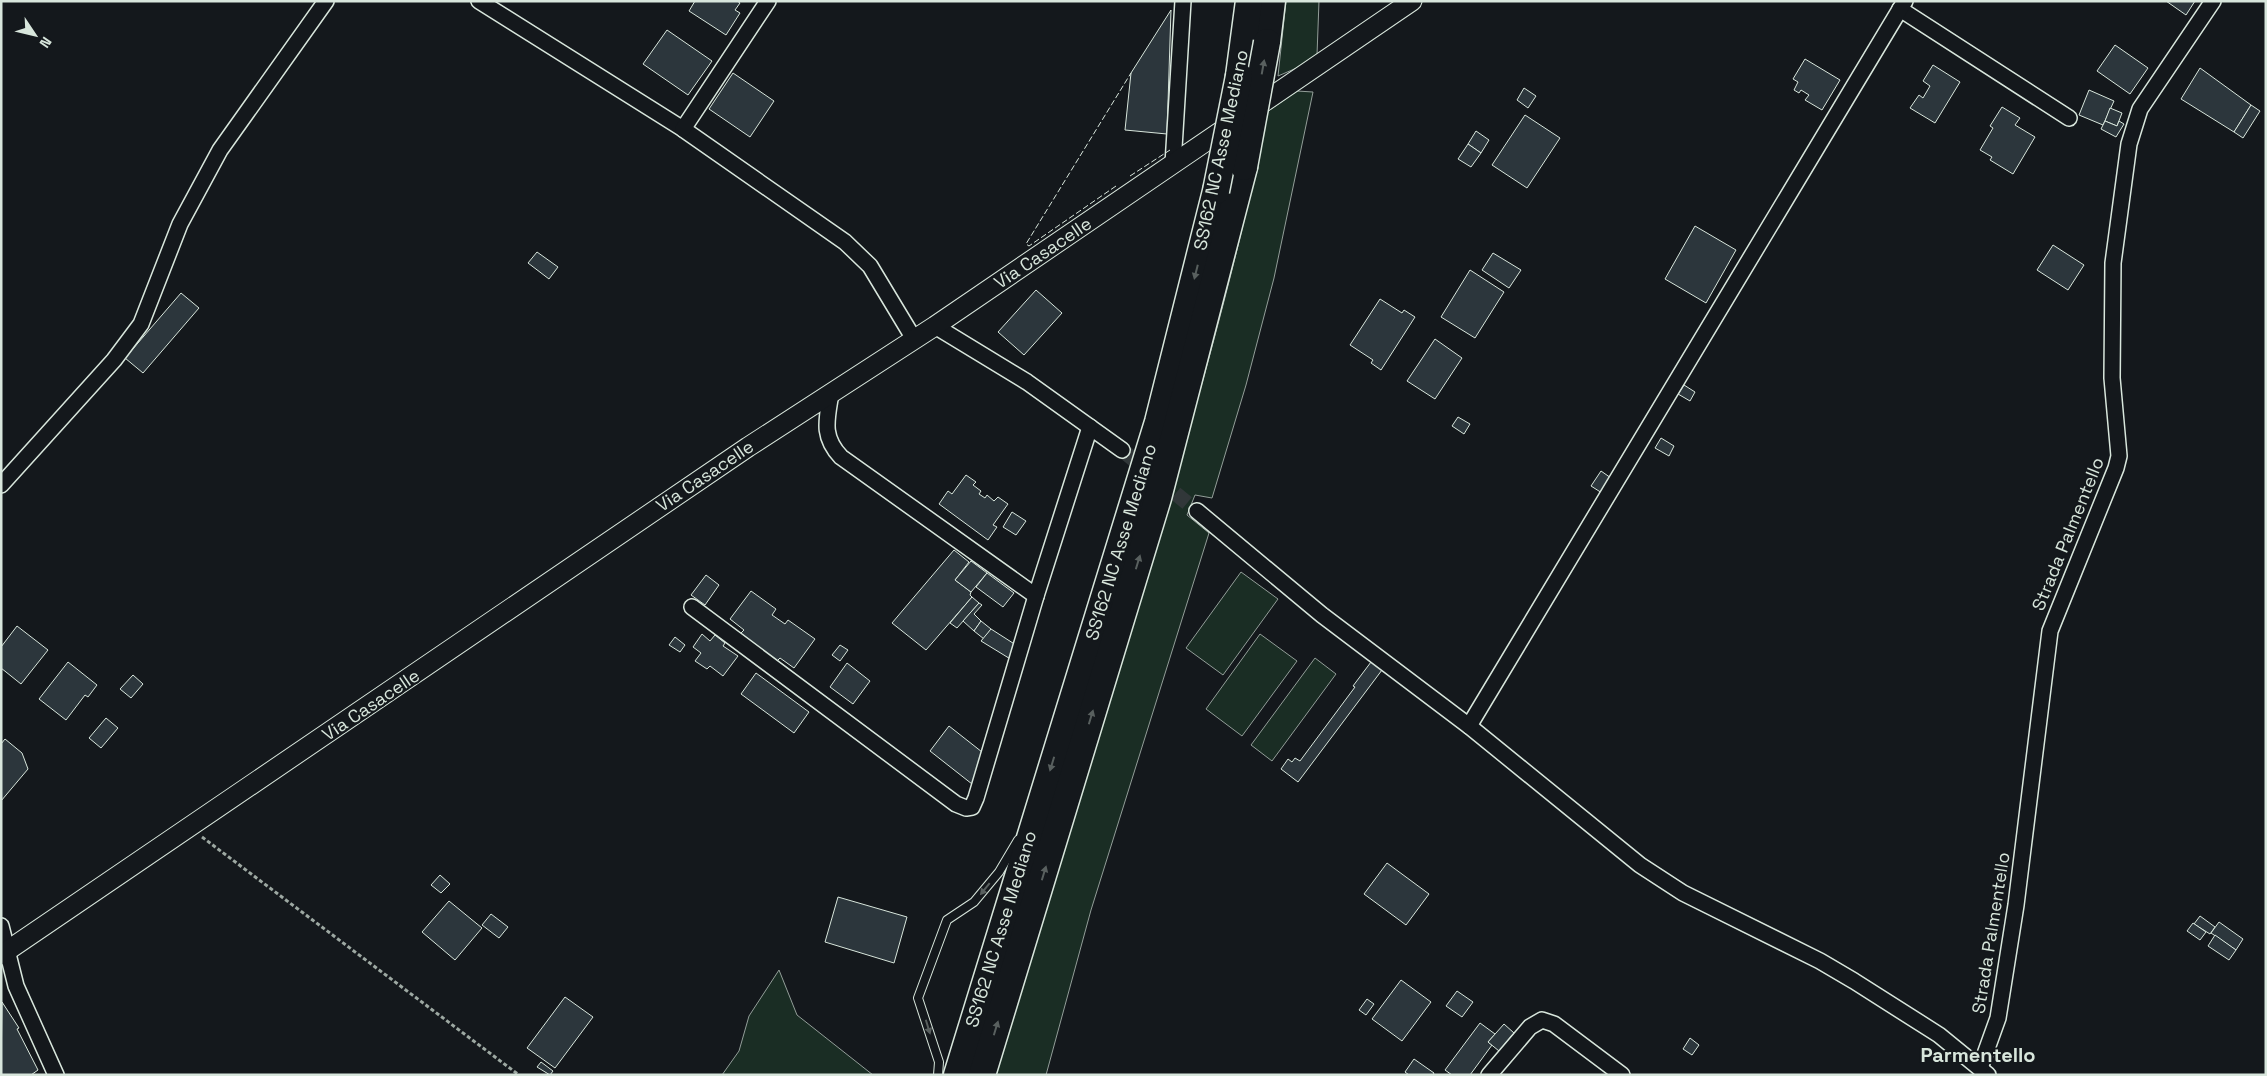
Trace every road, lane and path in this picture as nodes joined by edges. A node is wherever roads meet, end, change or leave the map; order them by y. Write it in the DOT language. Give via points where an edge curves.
graph roads {
  1 [pos="326,1"];
  2 [pos="478,1"];
  3 [pos="768,1"];
  4 [pos="1183,1"];
  5 [pos="1249,1"];
  6 [pos="1272,1"];
  7 [pos="1412,1"];
  8 [pos="2213,1"];
  9 [pos="1903,5"];
  10 [pos="2069,118"];
  11 [pos="683,129"];
  12 [pos="1173,164"];
  13 [pos="935,326"];
  14 [pos="914,339"];
  15 [pos="831,393"];
  16 [pos="1090,426"];
  17 [pos="1122,450"];
  18 [pos="1,485"];
  19 [pos="1196,511"];
  20 [pos="1036,596"];
  21 [pos="692,607"];
  22 [pos="1469,726"];
  23 [pos="1039,804"];
  24 [pos="190,827"];
  25 [pos="1,926"];
  26 [pos="5,953"];
  27 [pos="1984,1072"];
  28 [pos="56,1075"];
  29 [pos="519,1075"];
  30 [pos="938,1075"];
  31 [pos="957,1075"];
  32 [pos="982,1075"];
  33 [pos="1489,1075"];
  34 [pos="1622,1075"];
  1 -- 18 [label="street" via="220,150 180,224 141,324 114,360"];
  2 -- 11 [label="street"];
  3 -- 11 [label="street"];
  4 -- 12 [label="street"];
  5 -- 23 [label="highway, SS162 NC Asse Mediano, one-way, bridge" via="1239,76 1216,191 1158,422"];
  32 -- 6 [label="highway, SS162 NC Asse Mediano, one-way, bridge" via="1158,498 1244,167"];
  7 -- 12 [label="street, Via Casacelle"];
  8 -- 27 [label="street, Strada Palmentello" via="2140,109 2129,144 2112,263 2112,378 2119,456 2050,631 2016,905 1998,1018"];
  9 -- 10 [label="street"];
  9 -- 22 [label="street"];
  11 -- 14 [label="street" via="845,242 870,266"];
  12 -- 13 [label="street, Via Casacelle"];
  13 -- 14 [label="street, Via Casacelle"];
  13 -- 16 [label="street" via="1027,382"];
  14 -- 15 [label="street, Via Casacelle"];
  15 -- 20 [label="street" via="826,436 841,457"];
  15 -- 24 [label="street, Via Casacelle"];
  16 -- 17 [label="street"];
  16 -- 20 [label="street"];
  19 -- 22 [label="street" via="1329,621"];
  20 -- 21 [label="street" via="976,798 972,807 966,808 956,804"];
  22 -- 27 [label="street" via="1640,865 1683,892 1854,981 1939,1035"];
  23 -- 30 [label="lane, one-way" via="999,872 974,902 947,920 918,998 939,1062"];
  23 -- 31 [label="highway, SS162 NC Asse Mediano"];
  24 -- 26 [label="street, Via Casacelle"];
  24 -- 29 [label="path"];
  25 -- 26 [label="street"];
  26 -- 28 [label="street" via="16,986"];
  33 -- 34 [label="street" via="1530,1027 1542,1020 1554,1024"];
}
